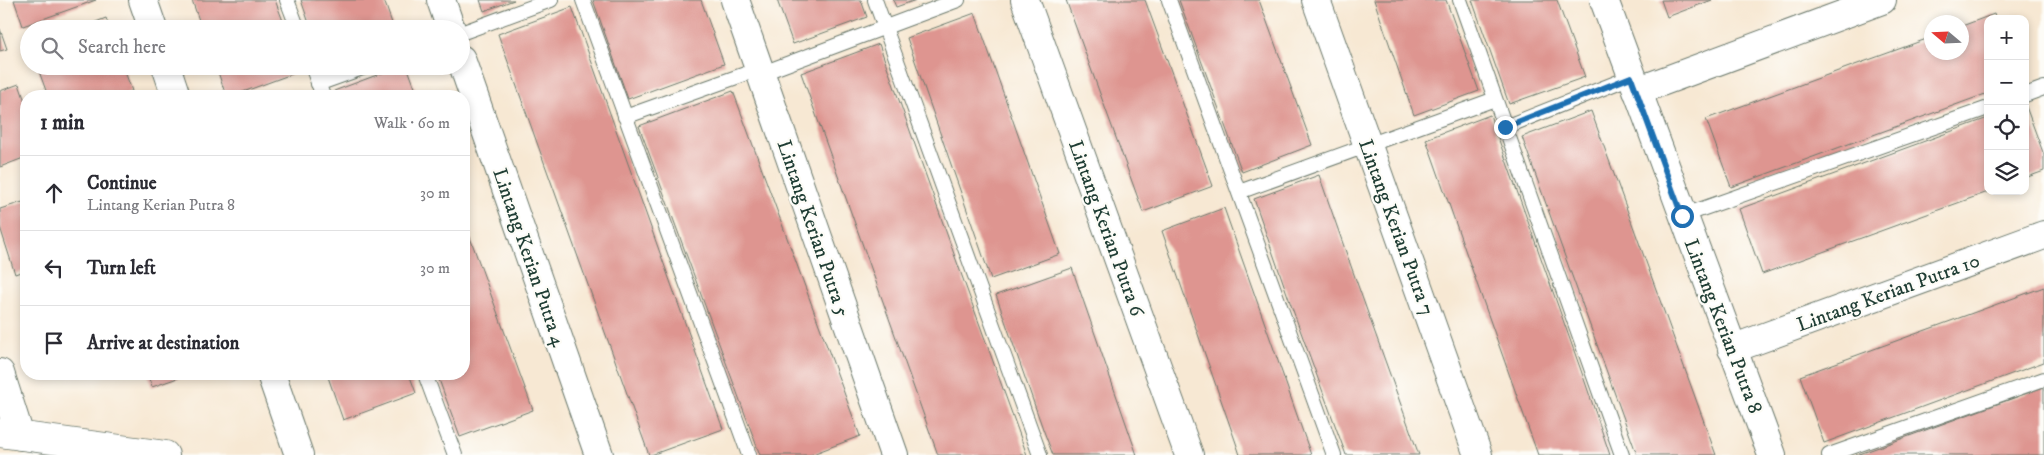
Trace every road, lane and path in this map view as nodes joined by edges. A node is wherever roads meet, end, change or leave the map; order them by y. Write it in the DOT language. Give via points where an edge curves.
graph roads {
  1 [pos="143,0"];
  2 [pos="287,0"];
  3 [pos="441,0"];
  4 [pos="551,0"];
  5 [pos="583,0"];
  6 [pos="735,0"];
  7 [pos="875,0"];
  8 [pos="958,0"];
  9 [pos="1025,0"];
  10 [pos="1169,0"];
  11 [pos="1316,0"];
  12 [pos="1460,0"];
  13 [pos="1604,0"];
  14 [pos="1882,0"];
  15 [pos="150,20"];
  16 [pos="295,20"];
  17 [pos="448,20"];
  18 [pos="885,28"];
  19 [pos="470,30"];
  20 [pos="760,72"];
  21 [pos="169,75"];
  22 [pos="315,75"];
  23 [pos="350,75"];
  24 [pos="467,75"];
  25 [pos="1634,84"];
  26 [pos="2044,88"];
  27 [pos="174,90"];
  28 [pos="320,90"];
  29 [pos="2029,93"];
  30 [pos="1495,99"];
  31 [pos="1984,109"];
  32 [pos="625,117"];
  33 [pos="1505,127"];
  34 [pos="1367,144"];
  35 [pos="1239,192"];
  36 [pos="1682,216"];
  37 [pos="2044,235"];
  38 [pos="1732,349"];
  39 [pos="0,373"];
  40 [pos="2044,379"];
  41 [pos="273,380"];
  42 [pos="427,380"];
  43 [pos="10,434"];
  44 [pos="165,455"];
  45 [pos="299,455"];
  46 [pos="455,455"];
  47 [pos="599,455"];
  48 [pos="749,455"];
  49 [pos="894,455"];
  50 [pos="1040,455"];
  51 [pos="1189,455"];
  52 [pos="1334,455"];
  53 [pos="1478,455"];
  54 [pos="1622,455"];
  55 [pos="1772,455"];
  56 [pos="1828,455"];
  1 -- 15 [label="street"];
  2 -- 16 [label="lane"];
  3 -- 17 [label="street"];
  4 -- 19 [label="lane"];
  5 -- 32 [label="lane"];
  6 -- 20 [label="street, Lintang Kerian Putra 5"];
  7 -- 18 [label="lane"];
  8 -- 18 [label="lane"];
  9 -- 51 [label="street, Lintang Kerian Putra 6"];
  10 -- 35 [label="lane"];
  11 -- 34 [label="street, Lintang Kerian Putra 7"];
  12 -- 30 [label="lane"];
  13 -- 25 [label="street, Lintang Kerian Putra 8"];
  14 -- 25 [label="street"];
  18 -- 20 [label="lane"];
  18 -- 50 [label="lane"];
  20 -- 32 [label="lane"];
  20 -- 49 [label="street, Lintang Kerian Putra 5"];
  21 -- 27 [label="street"];
  22 -- 28 [label="lane"];
  23 -- 28 [label="lane"];
  24 -- 47 [label="street, Lintang Kerian Putra 4"];
  25 -- 33 [label="lane"];
  25 -- 36 [label="street, Lintang Kerian Putra 8"];
  26 -- 29 [label="lane"];
  30 -- 33 [label="lane"];
  30 -- 34 [label="lane"];
  31 -- 36 [label="lane"];
  32 -- 48 [label="lane"];
  33 -- 54 [label="lane"];
  34 -- 35 [label="lane"];
  34 -- 53 [label="street, Lintang Kerian Putra 7"];
  35 -- 52 [label="lane"];
  36 -- 38 [label="street, Lintang Kerian Putra 8"];
  37 -- 38 [label="street, Lintang Kerian Putra 10"];
  38 -- 55 [label="street, Lintang Kerian Putra 8"];
  39 -- 43 [label="street"];
  40 -- 56 [label="lane"];
  41 -- 45 [label="street"];
  42 -- 46 [label="lane"];
  43 -- 44 [label="street"];
}
